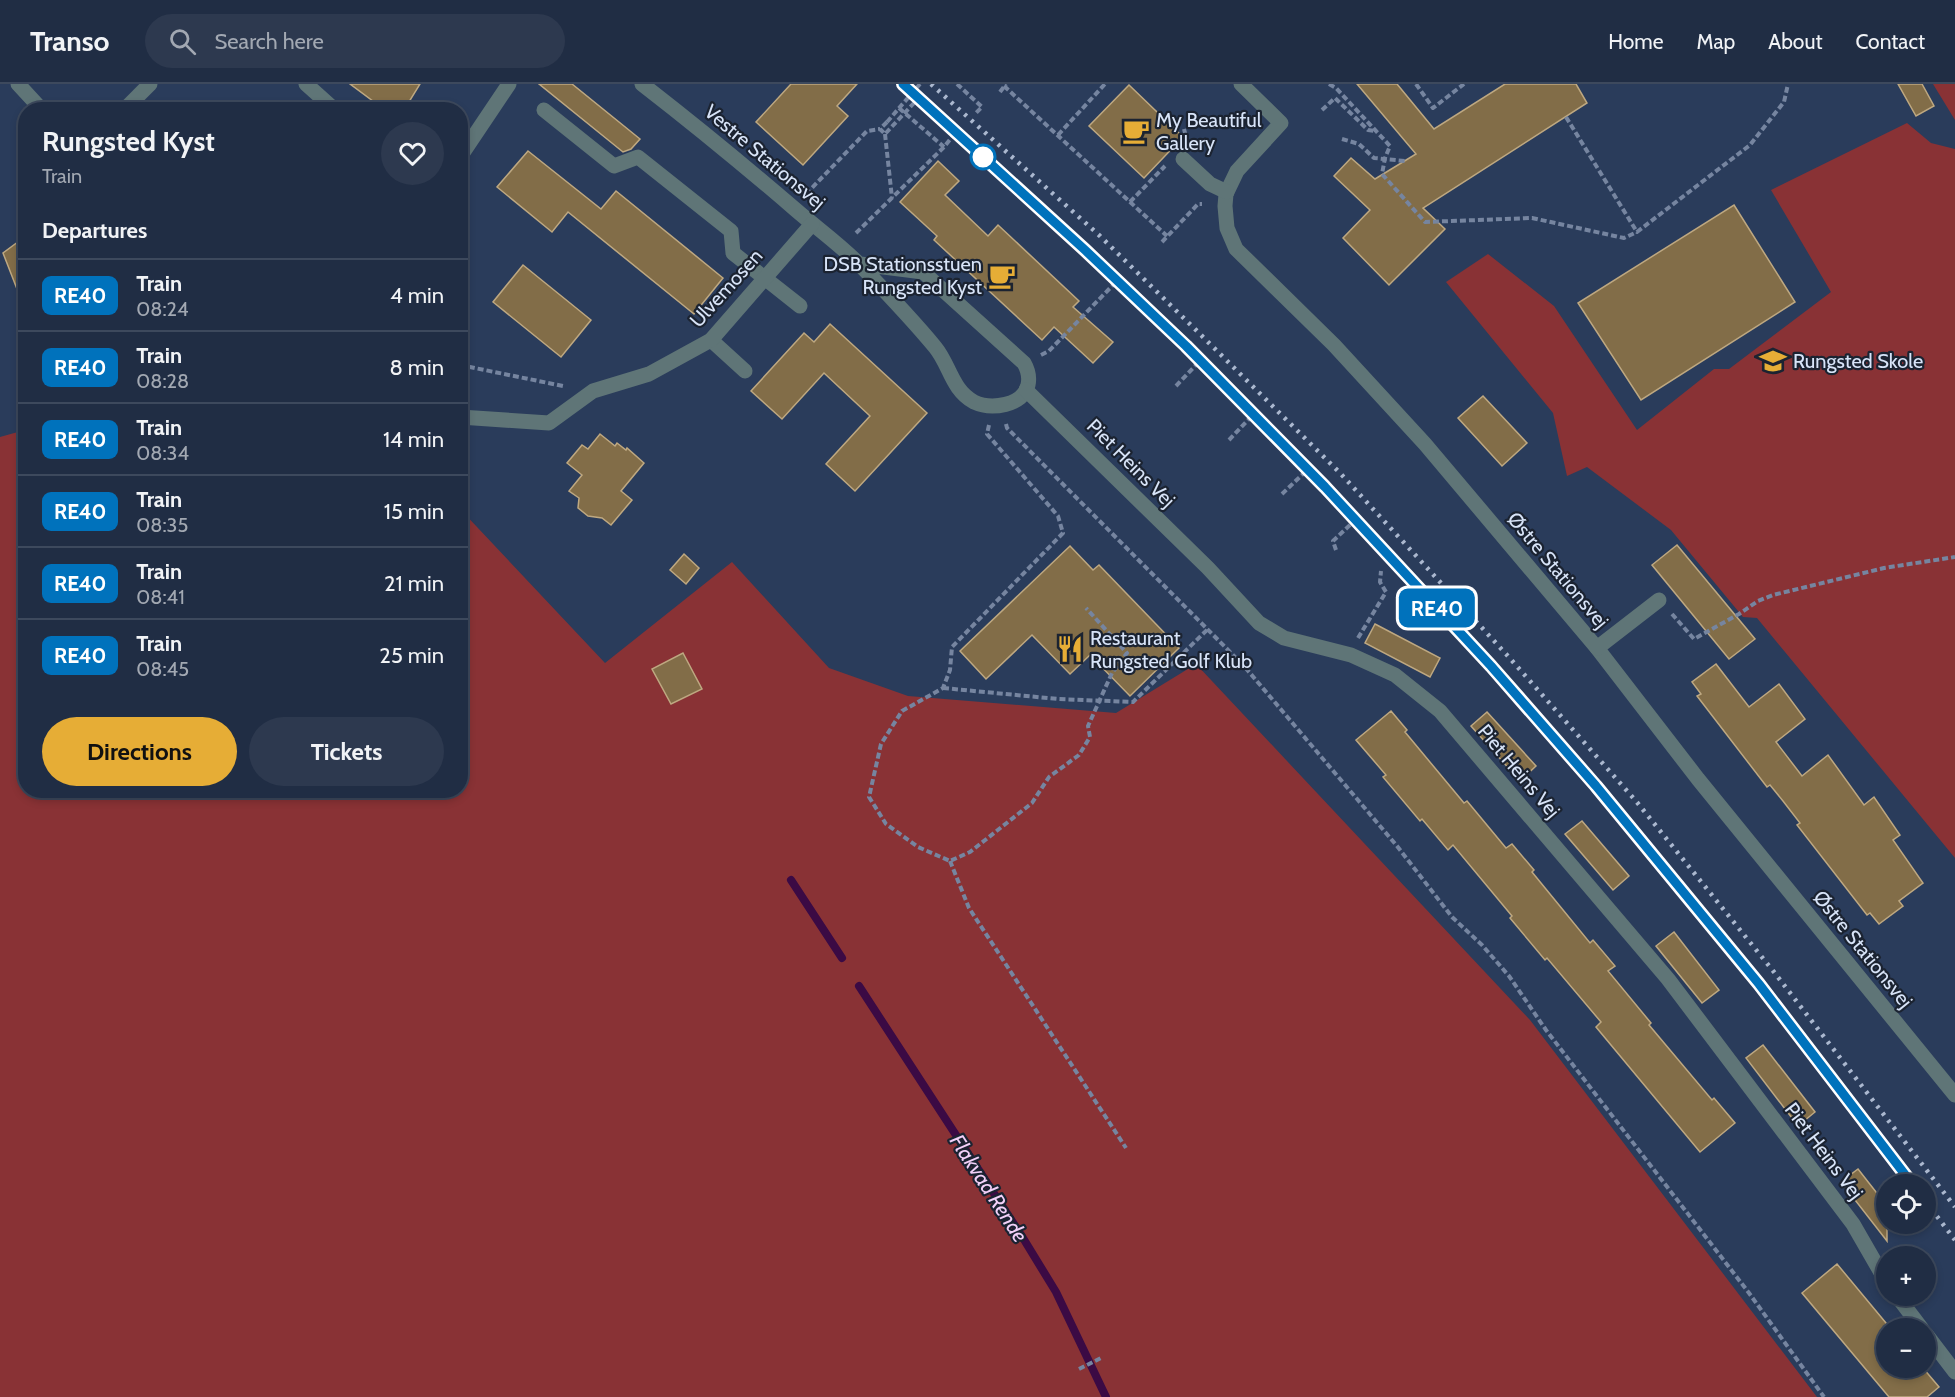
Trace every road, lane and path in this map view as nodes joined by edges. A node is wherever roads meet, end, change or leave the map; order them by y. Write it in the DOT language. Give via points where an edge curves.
graph roads {
  1 [pos="18,84"];
  2 [pos="150,84"];
  3 [pos="306,84"];
  4 [pos="509,84"];
  5 [pos="642,84"];
  6 [pos="920,84"];
  7 [pos="957,84"];
  8 [pos="1105,84"];
  9 [pos="1241,84"];
  10 [pos="1329,84"];
  11 [pos="1416,84"];
  12 [pos="1464,84"];
  13 [pos="1788,84"];
  14 [pos="1005,85"];
  15 [pos="1000,92"];
  16 [pos="35,102"];
  17 [pos="132,102"];
  18 [pos="326,102"];
  19 [pos="914,103"];
  20 [pos="899,108"];
  21 [pos="544,110"];
  22 [pos="1322,110"];
  23 [pos="975,114"];
  24 [pos="1566,117"];
  25 [pos="880,129"];
  26 [pos="1375,131"];
  27 [pos="885,134"];
  28 [pos="1058,135"];
  29 [pos="952,137"];
  30 [pos="1342,140"];
  31 [pos="468,145"];
  32 [pos="944,147"];
  33 [pos="1385,158"];
  34 [pos="1183,159"];
  35 [pos="1405,161"];
  36 [pos="892,198"];
  37 [pos="1226,199"];
  38 [pos="793,207"];
  39 [pos="812,224"];
  40 [pos="1637,232"];
  41 [pos="1167,236"];
  42 [pos="1162,242"];
  43 [pos="840,248"];
  44 [pos="860,264"];
  45 [pos="765,277"];
  46 [pos="1113,285"];
  47 [pos="800,306"];
  48 [pos="711,340"];
  49 [pos="1024,363"];
  50 [pos="1196,365"];
  51 [pos="468,367"];
  52 [pos="745,371"];
  53 [pos="1176,386"];
  54 [pos="1026,390"];
  55 [pos="593,391"];
  56 [pos="997,406"];
  57 [pos="468,418"];
  58 [pos="1249,419"];
  59 [pos="1229,440"];
  60 [pos="1304,473"];
  61 [pos="1282,494"];
  62 [pos="1351,524"];
  63 [pos="1336,550"];
  64 [pos="1955,556"];
  65 [pos="1381,571"];
  66 [pos="1659,600"];
  67 [pos="1086,608"];
  68 [pos="1208,629"];
  69 [pos="1597,648"];
  70 [pos="1351,655"];
  71 [pos="943,688"];
  72 [pos="1100,701"];
  73 [pos="950,861"];
  74 [pos="1955,1095"];
  75 [pos="1126,1148"];
  76 [pos="1876,1264"];
  77 [pos="1905,1306"];
  78 [pos="1914,1318"];
  79 [pos="1936,1347"];
  80 [pos="1101,1358"];
  81 [pos="1079,1369"];
  82 [pos="1955,1372"];
  83 [pos="1824,1397"];
  1 -- 16 [label="street"];
  2 -- 17 [label="street"];
  3 -- 18 [label="street"];
  4 -- 31 [label="street"];
  5 -- 38 [label="street, Vestre Stationsvej"];
  6 -- 20 [label="path, bridge"];
  7 -- 23 [label="path" via="982,106"];
  8 -- 28 [label="path"];
  9 -- 37 [label="street" via="1281,123 1237,171"];
  10 -- 26 [label="path"];
  11 -- 12 [label="path" via="1433,108"];
  13 -- 40 [label="path" via="1784,102 1750,145"];
  14 -- 15 [label="path"];
  14 -- 28 [label="path"];
  19 -- 27 [label="path"];
  20 -- 25 [label="path, bridge"];
  20 -- 32 [label="path"];
  21 -- 45 [label="street" via="614,166 638,157 730,231 733,253"];
  22 -- 26 [label="path" via="1335,98 1368,130"];
  24 -- 40 [label="path"];
  25 -- 27 [label="path"];
  25 -- 38 [label="path" via="867,131"];
  26 -- 33 [label="path" via="1390,146"];
  27 -- 36 [label="path"];
  28 -- 41 [label="path"];
  29 -- 32 [label="path"];
  30 -- 33 [label="path" via="1359,144 1374,158"];
  32 -- 36 [label="path"];
  33 -- 35 [label="path"];
  33 -- 40 [label="path" via="1382,174 1425,222 1532,218 1624,238"];
  34 -- 37 [label="street"];
  36 -- 43 [label="path"];
  37 -- 41 [label="path" via="1198,204"];
  37 -- 69 [label="street, Østre Stationsvej" via="1227,228 1236,249 1334,345 1418,436"];
  38 -- 39 [label="street, Vestre Stationsvej"];
  39 -- 43 [label="street, Vestre Stationsvej"];
  39 -- 45 [label="street, Ulvemosen"];
  41 -- 42 [label="path"];
  43 -- 44 [label="street, Vestre Stationsvej"];
  44 -- 49 [label="street" via="923,272"];
  44 -- 56 [label="street, Vestre Stationsvej" via="937,350 952,382 972,401"];
  45 -- 47 [label="street"];
  45 -- 48 [label="street, Ulvemosen"];
  46 -- 49 [label="path" via="1049,351"];
  48 -- 52 [label="street"];
  48 -- 55 [label="street, Ulvemosen" via="649,374"];
  49 -- 54 [label="street" via="1029,382"];
  50 -- 53 [label="path"];
  51 -- 55 [label="path"];
  54 -- 56 [label="street" via="1020,397"];
  54 -- 70 [label="street, Piet Heins Vej" via="1259,622 1284,638"];
  55 -- 57 [label="street, Ulvemosen" via="549,423"];
  56 -- 68 [label="path" via="1007,428"];
  56 -- 71 [label="path" via="987,435 1058,516 1063,533 952,647"];
  58 -- 59 [label="path"];
  60 -- 61 [label="path"];
  62 -- 63 [label="path" via="1333,541"];
  64 -- 66 [label="path" via="1884,568 1773,596 1694,639"];
  65 -- 70 [label="path" via="1380,582 1386,592 1354,643"];
  66 -- 69 [label="street"];
  67 -- 72 [label="path" via="1127,653 1112,673"];
  68 -- 72 [label="path" via="1133,702"];
  68 -- 83 [label="path" via="1397,846 1452,917 1509,976"];
  69 -- 74 [label="street, Østre Stationsvej" via="1698,779"];
  70 -- 76 [label="street, Piet Heins Vej" via="1395,675 1448,720 1668,979 1852,1224"];
  71 -- 72 [label="path"];
  71 -- 73 [label="path" via="902,711 881,744 869,798 886,824 918,847"];
  72 -- 73 [label="path" via="1088,726 1090,737 1079,755 1049,777 1032,803 970,852"];
  73 -- 75 [label="path" via="969,908"];
  77 -- 78 [label="street"];
  79 -- 82 [label="street"];
  80 -- 81 [label="path"];
}
